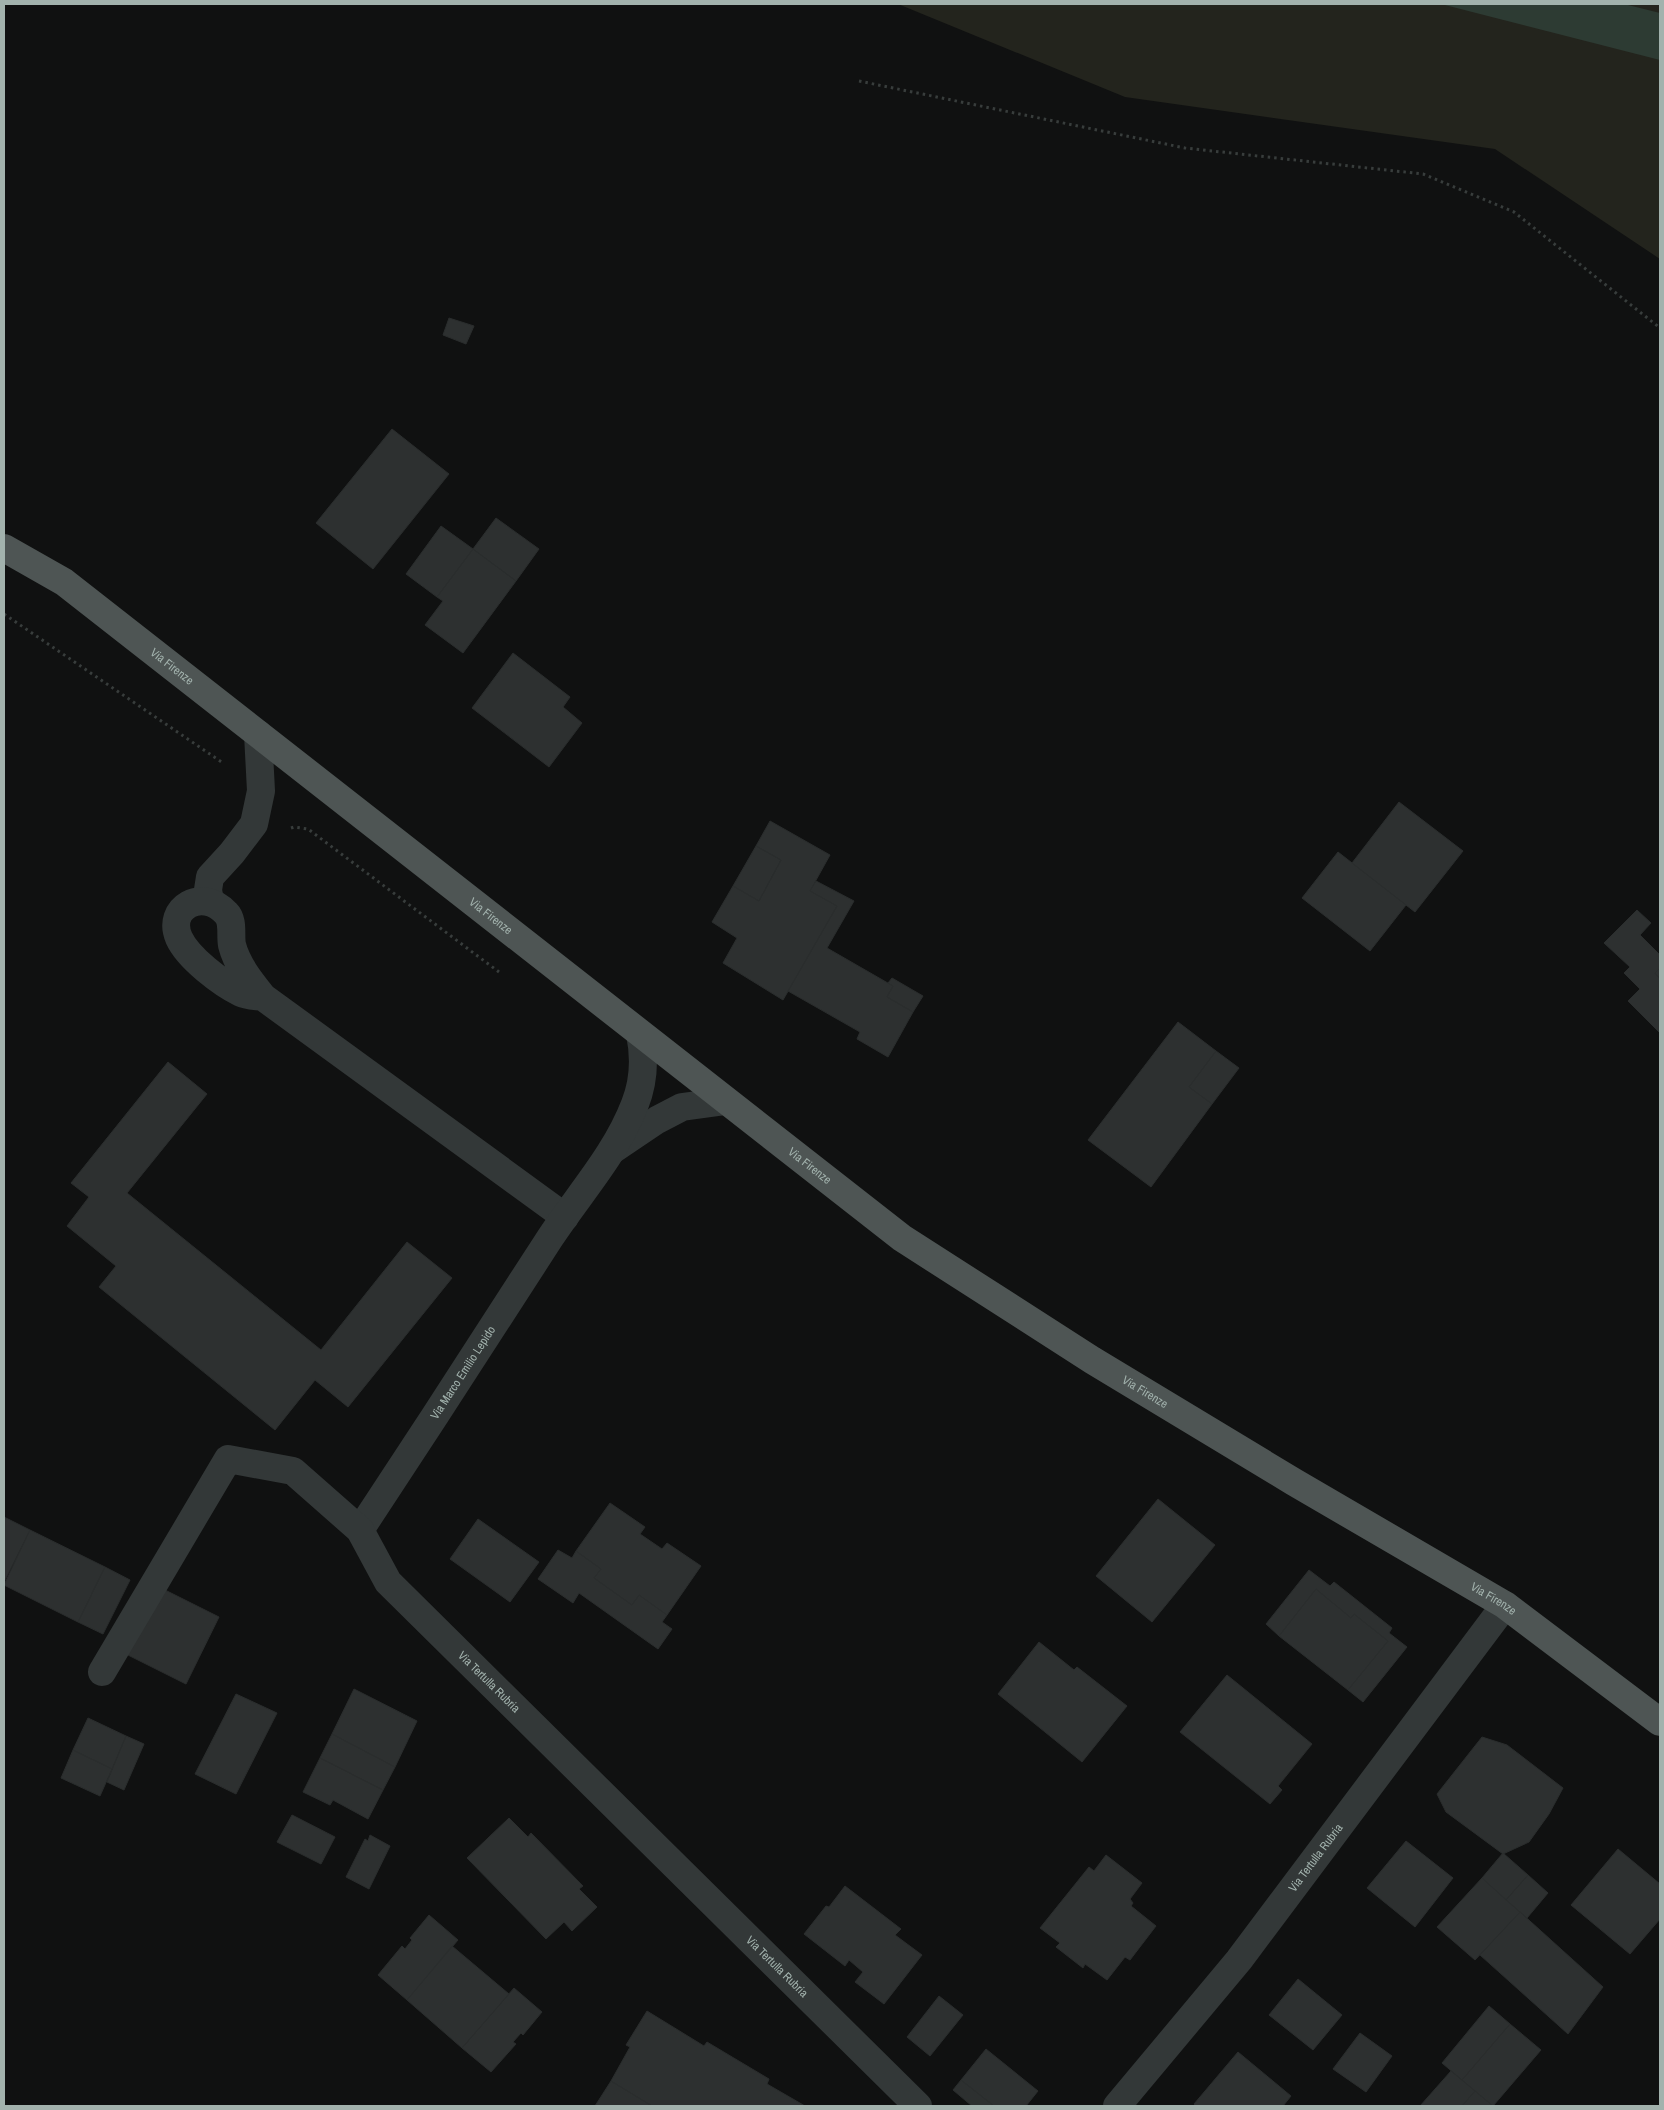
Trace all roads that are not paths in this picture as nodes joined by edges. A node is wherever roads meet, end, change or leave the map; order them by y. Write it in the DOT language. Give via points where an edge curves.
graph roads {
  1 [pos="4,548"];
  2 [pos="258,734"];
  3 [pos="210,901"];
  4 [pos="263,998"];
  5 [pos="640,1034"];
  6 [pos="726,1101"];
  7 [pos="613,1150"];
  8 [pos="564,1217"];
  9 [pos="360,1530"];
  10 [pos="1505,1605"];
  11 [pos="102,1672"];
  12 [pos="1660,1722"];
  13 [pos="918,2106"];
  14 [pos="1117,2106"];
  1 -- 2 [label="main road, Via Firenze" via="64,582"];
  2 -- 3 [label="street" via="261,791 254,824 210,877"];
  2 -- 5 [label="main road, Via Firenze"];
  3 -- 4 [label="street" via="228,914 237,959"];
  3 -- 4 [label="street" via="188,903 179,915 179,937 195,960 220,979 242,994"];
  4 -- 8 [label="street"];
  5 -- 6 [label="main road, Via Firenze"];
  5 -- 7 [label="street, Via Marco Emilio Lepido" via="644,1051 643,1073 635,1104"];
  6 -- 7 [label="street, Via Marco Emilio Lepido" via="682,1107 656,1120"];
  6 -- 10 [label="main road, Via Firenze" via="910,1243 1092,1360"];
  7 -- 8 [label="street, Via Marco Emilio Lepido"];
  8 -- 9 [label="street, Via Marco Emilio Lepido"];
  9 -- 11 [label="street, Via Tertulla Rubria" via="292,1471 228,1460"];
  9 -- 13 [label="street, Via Tertulla Rubria" via="388,1582"];
  10 -- 12 [label="main road, Via Firenze"];
  10 -- 14 [label="street, Via Tertulla Rubria" via="1239,1960"];
}
